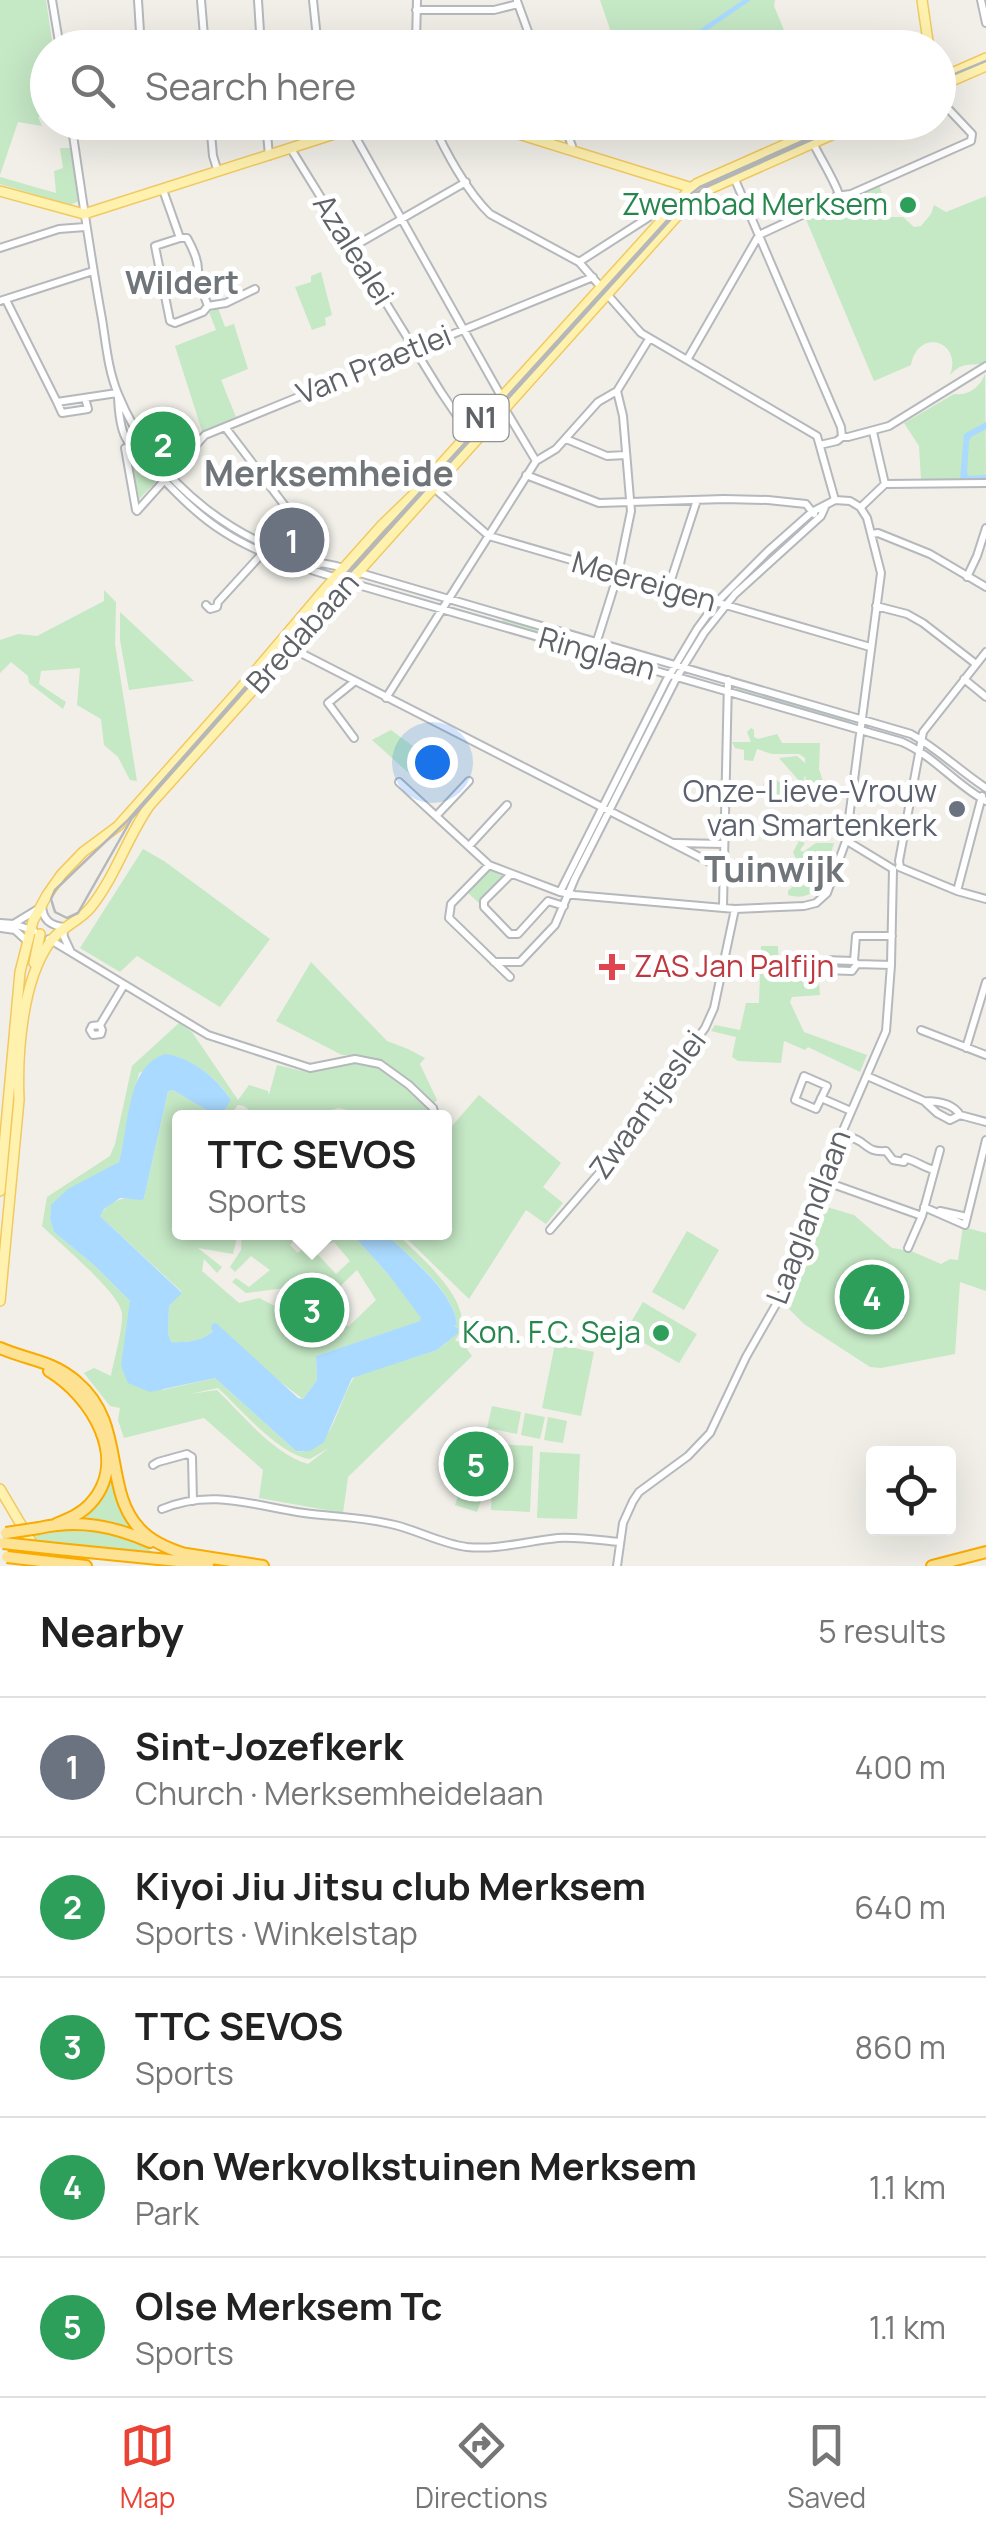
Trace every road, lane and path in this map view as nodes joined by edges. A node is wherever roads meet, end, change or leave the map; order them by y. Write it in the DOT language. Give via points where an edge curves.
graph roads {
  1 [pos="52,0"];
  2 [pos="138,0"];
  3 [pos="202,0"];
  4 [pos="258,0"];
  5 [pos="313,0"];
  6 [pos="419,0"];
  7 [pos="922,0"];
  8 [pos="981,0"];
  9 [pos="517,2"];
  10 [pos="418,10"];
  11 [pos="986,23"];
  12 [pos="57,30"];
  13 [pos="140,30"];
  14 [pos="204,30"];
  15 [pos="260,30"];
  16 [pos="316,30"];
  17 [pos="417,30"];
  18 [pos="527,30"];
  19 [pos="926,30"];
  20 [pos="986,62"];
  21 [pos="956,72"];
  22 [pos="956,78"];
  23 [pos="956,116"];
  24 [pos="74,140"];
  25 [pos="212,140"];
  26 [pos="267,140"];
  27 [pos="319,140"];
  28 [pos="357,140"];
  29 [pos="439,140"];
  30 [pos="537,140"];
  31 [pos="570,140"];
  32 [pos="799,140"];
  33 [pos="820,140"];
  34 [pos="813,143"];
  35 [pos="291,149"];
  36 [pos="572,151"];
  37 [pos="268,156"];
  38 [pos="218,172"];
  39 [pos="732,173"];
  40 [pos="466,182"];
  41 [pos="164,190"];
  42 [pos="0,192"];
  43 [pos="694,192"];
  44 [pos="840,194"];
  45 [pos="84,214"];
  46 [pos="648,218"];
  47 [pos="401,220"];
  48 [pos="85,227"];
  49 [pos="759,234"];
  50 [pos="180,238"];
  51 [pos="0,248"];
  52 [pos="351,248"];
  53 [pos="579,262"];
  54 [pos="93,271"];
  55 [pos="593,278"];
  56 [pos="255,289"];
  57 [pos="605,291"];
  58 [pos="3,303"];
  59 [pos="208,306"];
  60 [pos="463,329"];
  61 [pos="649,338"];
  62 [pos="416,350"];
  63 [pos="687,360"];
  64 [pos="986,366"];
  65 [pos="616,391"];
  66 [pos="118,394"];
  67 [pos="501,396"];
  68 [pos="505,409"];
  69 [pos="226,427"];
  70 [pos="468,432"];
  71 [pos="872,432"];
  72 [pos="842,436"];
  73 [pos="566,439"];
  74 [pos="820,445"];
  75 [pos="124,448"];
  76 [pos="626,454"];
  77 [pos="536,461"];
  78 [pos="526,475"];
  79 [pos="166,477"];
  80 [pos="986,483"];
  81 [pos="885,484"];
  82 [pos="434,488"];
  83 [pos="696,500"];
  84 [pos="835,500"];
  85 [pos="632,502"];
  86 [pos="860,507"];
  87 [pos="292,514"];
  88 [pos="814,516"];
  89 [pos="986,528"];
  90 [pos="872,534"];
  91 [pos="489,536"];
  92 [pos="268,546"];
  93 [pos="262,553"];
  94 [pos="318,567"];
  95 [pos="344,569"];
  96 [pos="357,573"];
  97 [pos="618,574"];
  98 [pos="967,577"];
  99 [pos="336,578"];
  100 [pos="349,582"];
  101 [pos="986,587"];
  102 [pos="668,589"];
  103 [pos="450,599"];
  104 [pos="218,602"];
  105 [pos="716,603"];
  106 [pos="725,606"];
  107 [pos="876,606"];
  108 [pos="442,610"];
  109 [pos="597,642"];
  110 [pos="290,648"];
  111 [pos="870,648"];
  112 [pos="688,651"];
  113 [pos="986,652"];
  114 [pos="594,653"];
  115 [pos="976,664"];
  116 [pos="680,666"];
  117 [pos="673,676"];
  118 [pos="964,679"];
  119 [pos="728,680"];
  120 [pos="354,682"];
  121 [pos="726,692"];
  122 [pos="986,697"];
  123 [pos="386,698"];
  124 [pos="861,719"];
  125 [pos="860,730"];
  126 [pos="354,738"];
  127 [pos="921,739"];
  128 [pos="920,752"];
  129 [pos="469,780"];
  130 [pos="399,782"];
  131 [pos="983,786"];
  132 [pos="985,800"];
  133 [pos="507,806"];
  134 [pos="605,810"];
  135 [pos="437,815"];
  136 [pos="846,841"];
  137 [pos="670,842"];
  138 [pos="724,844"];
  139 [pos="469,846"];
  140 [pos="489,865"];
  141 [pos="896,868"];
  142 [pos="723,869"];
  143 [pos="510,874"];
  144 [pos="957,891"];
  145 [pos="564,893"];
  146 [pos="986,900"];
  147 [pos="40,906"];
  148 [pos="564,906"];
  149 [pos="724,906"];
  150 [pos="735,908"];
  151 [pos="14,924"];
  152 [pos="0,925"];
  153 [pos="64,928"];
  154 [pos="892,936"];
  155 [pos="36,937"];
  156 [pos="72,954"];
  157 [pos="494,962"];
  158 [pos="891,965"];
  159 [pos="510,978"];
  160 [pos="986,982"];
  161 [pos="124,985"];
  162 [pos="100,1025"];
  163 [pos="921,1030"];
  164 [pos="966,1048"];
  165 [pos="986,1055"];
  166 [pos="867,1076"];
  167 [pos="821,1098"];
  168 [pos="433,1110"];
  169 [pos="851,1111"];
  170 [pos="986,1122"];
  171 [pos="11,1125"];
  172 [pos="840,1134"];
  173 [pos="986,1140"];
  174 [pos="940,1150"];
  175 [pos="934,1170"];
  176 [pos="824,1181"];
  177 [pos="0,1191"];
  178 [pos="924,1206"];
  179 [pos="922,1216"];
  180 [pos="550,1230"];
  181 [pos="908,1248"];
  182 [pos="0,1301"];
  183 [pos="0,1348"];
  184 [pos="0,1357"];
  185 [pos="153,1465"];
  186 [pos="0,1489"];
  187 [pos="0,1498"];
  188 [pos="193,1501"];
  189 [pos="162,1510"];
  190 [pos="15,1516"];
  191 [pos="56,1524"];
  192 [pos="2,1538"];
  193 [pos="619,1542"];
  194 [pos="986,1552"];
  195 [pos="186,1554"];
  196 [pos="4,1557"];
  197 [pos="46,1564"];
  198 [pos="66,1566"];
  199 [pos="86,1566"];
  200 [pos="224,1566"];
  201 [pos="263,1566"];
  202 [pos="618,1566"];
  203 [pos="932,1566"];
  1 -- 12 [label="street"];
  2 -- 13 [label="street"];
  3 -- 14 [label="street"];
  4 -- 15 [label="street"];
  5 -- 16 [label="street"];
  6 -- 10 [label="street"];
  7 -- 19 [label="main road"];
  8 -- 11 [label="street"];
  9 -- 10 [label="street" via="494,10"];
  9 -- 18 [label="street"];
  10 -- 17 [label="street"];
  20 -- 21 [label="main road"];
  20 -- 22 [label="main road"];
  23 -- 44 [label="street" via="973,133 968,142"];
  24 -- 45 [label="street"];
  25 -- 38 [label="street"];
  26 -- 37 [label="street"];
  27 -- 35 [label="main road"];
  28 -- 47 [label="street"];
  29 -- 40 [label="street"];
  30 -- 36 [label="main road"];
  31 -- 36 [label="street"];
  32 -- 39 [label="main road, Bredabaan / N1"];
  33 -- 34 [label="main road, Bredabaan / N1"];
  34 -- 39 [label="main road, Bredabaan / N1"];
  34 -- 44 [label="street"];
  35 -- 37 [label="main road"];
  35 -- 52 [label="street, Azalealei"];
  36 -- 43 [label="main road"];
  37 -- 38 [label="main road"];
  38 -- 41 [label="main road"];
  39 -- 43 [label="main road, Bredabaan / N1"];
  39 -- 49 [label="street"];
  40 -- 47 [label="street"];
  40 -- 53 [label="street" via="490,214"];
  41 -- 45 [label="main road"];
  41 -- 50 [label="street"];
  42 -- 45 [label="main road"];
  43 -- 57 [label="main road, Bredabaan / N1"];
  44 -- 49 [label="street"];
  45 -- 48 [label="street"];
  46 -- 53 [label="street"];
  47 -- 52 [label="street"];
  47 -- 60 [label="street"];
  48 -- 51 [label="street"];
  48 -- 54 [label="street"];
  49 -- 63 [label="street"];
  49 -- 72 [label="street"];
  50 -- 59 [label="street" via="187,238 194,253"];
  50 -- 59 [label="street" via="156,246 170,321"];
  52 -- 62 [label="street, Azalealei"];
  53 -- 55 [label="street"];
  54 -- 58 [label="street"];
  54 -- 66 [label="street"];
  55 -- 57 [label="street"];
  55 -- 60 [label="street, Van Praetlei"];
  56 -- 59 [label="street"];
  57 -- 61 [label="street"];
  57 -- 67 [label="main road, Bredabaan / N1"];
  57 -- 68 [label="main road, Bredabaan / N1"];
  58 -- 66 [label="street" via="57,402"];
  60 -- 62 [label="street, Van Praetlei"];
  60 -- 67 [label="street"];
  61 -- 63 [label="street"];
  61 -- 65 [label="street"];
  62 -- 69 [label="street, Van Praetlei"];
  62 -- 70 [label="street, Azalealei"];
  63 -- 74 [label="street" via="817,436"];
  64 -- 71 [label="street"];
  65 -- 73 [label="street"];
  65 -- 76 [label="street"];
  66 -- 79 [label="street"];
  66 -- 79 [label="street" via="122,435"];
  67 -- 70 [label="main road, Bredabaan / N1"];
  68 -- 77 [label="street"];
  68 -- 82 [label="main road, Bredabaan / N1"];
  69 -- 79 [label="street, Van Praetlei" via="205,435"];
  69 -- 87 [label="street"];
  70 -- 95 [label="main road, Bredabaan / N1"];
  71 -- 72 [label="street"];
  71 -- 81 [label="street"];
  72 -- 74 [label="street"];
  73 -- 76 [label="street" via="607,456"];
  73 -- 77 [label="street"];
  74 -- 84 [label="street"];
  75 -- 79 [label="street, Van Praetlei" via="137,511"];
  76 -- 85 [label="street"];
  77 -- 78 [label="street"];
  78 -- 85 [label="street" via="599,502"];
  78 -- 91 [label="street"];
  79 -- 92 [label="street" via="216,517"];
  79 -- 93 [label="street" via="210,523"];
  80 -- 81 [label="street"];
  81 -- 86 [label="street"];
  82 -- 91 [label="street, Meereigen"];
  82 -- 96 [label="main road, Bredabaan / N1"];
  83 -- 85 [label="street"];
  83 -- 88 [label="street" via="806,504"];
  83 -- 102 [label="street"];
  84 -- 86 [label="street"];
  84 -- 88 [label="street"];
  85 -- 97 [label="street"];
  86 -- 90 [label="street"];
  87 -- 92 [label="street"];
  87 -- 94 [label="street" via="318,550"];
  88 -- 105 [label="street" via="768,550"];
  88 -- 106 [label="street"];
  89 -- 98 [label="street"];
  90 -- 98 [label="street" via="917,548"];
  90 -- 107 [label="street" via="881,574"];
  91 -- 97 [label="street, Meereigen"];
  91 -- 103 [label="street"];
  92 -- 93 [label="street"];
  92 -- 94 [label="street"];
  93 -- 94 [label="street"];
  93 -- 104 [label="street"];
  94 -- 95 [label="street, Ringlaan"];
  94 -- 99 [label="street, Ringlaan"];
  95 -- 96 [label="street, Ringlaan"];
  95 -- 99 [label="main road, Bredabaan / N1"];
  96 -- 100 [label="main road, Bredabaan / N1"];
  96 -- 103 [label="street, Ringlaan"];
  97 -- 102 [label="street, Meereigen"];
  97 -- 109 [label="street"];
  98 -- 101 [label="street"];
  99 -- 100 [label="street, Ringlaan"];
  99 -- 147 [label="main road, Bredabaan / N1" via="118,826 68,866"];
  100 -- 108 [label="street, Ringlaan"];
  100 -- 110 [label="main road, Bredabaan / N1"];
  102 -- 105 [label="street, Meereigen"];
  103 -- 108 [label="street"];
  103 -- 109 [label="street, Ringlaan"];
  105 -- 106 [label="street, Meereigen"];
  105 -- 112 [label="street"];
  106 -- 111 [label="street, Meereigen"];
  106 -- 112 [label="street"];
  107 -- 111 [label="street"];
  107 -- 115 [label="street" via="923,623"];
  108 -- 114 [label="street, Ringlaan"];
  108 -- 123 [label="street"];
  109 -- 114 [label="street"];
  109 -- 116 [label="street, Ringlaan"];
  110 -- 120 [label="street"];
  110 -- 153 [label="main road, Bredabaan / N1" via="153,800 90,909"];
  111 -- 124 [label="street"];
  112 -- 116 [label="street"];
  113 -- 115 [label="street"];
  114 -- 117 [label="street, Ringlaan"];
  115 -- 118 [label="street"];
  116 -- 117 [label="street"];
  116 -- 119 [label="street, Ringlaan"];
  117 -- 121 [label="street, Ringlaan"];
  117 -- 134 [label="street"];
  118 -- 122 [label="street"];
  118 -- 127 [label="street"];
  119 -- 121 [label="street"];
  119 -- 124 [label="street, Ringlaan"];
  120 -- 123 [label="street"];
  120 -- 126 [label="street" via="328,703"];
  121 -- 125 [label="street, Ringlaan"];
  121 -- 138 [label="street"];
  123 -- 134 [label="street"];
  124 -- 125 [label="street"];
  124 -- 127 [label="street, Ringlaan"];
  125 -- 128 [label="street, Ringlaan"];
  125 -- 136 [label="street"];
  127 -- 128 [label="street, Laaglandlaan"];
  127 -- 131 [label="street, Ringlaan"];
  128 -- 132 [label="street, Ringlaan"];
  128 -- 141 [label="street, Laaglandlaan"];
  129 -- 135 [label="street"];
  130 -- 135 [label="street"];
  131 -- 132 [label="street"];
  132 -- 144 [label="street"];
  133 -- 139 [label="street"];
  134 -- 137 [label="street"];
  134 -- 145 [label="street"];
  135 -- 139 [label="street"];
  136 -- 141 [label="street"];
  136 -- 150 [label="street" via="827,893 816,904"];
  137 -- 138 [label="street"];
  137 -- 142 [label="street"];
  138 -- 142 [label="street"];
  139 -- 140 [label="street"];
  140 -- 143 [label="street"];
  140 -- 157 [label="street" via="451,904 449,918"];
  141 -- 144 [label="street"];
  141 -- 154 [label="street, Laaglandlaan"];
  142 -- 149 [label="street"];
  143 -- 145 [label="street"];
  143 -- 148 [label="street" via="484,901 510,934 518,934 548,901"];
  144 -- 146 [label="street"];
  145 -- 148 [label="street"];
  145 -- 149 [label="street"];
  147 -- 151 [label="street"];
  147 -- 153 [label="street" via="48,922"];
  147 -- 155 [label="main road, Bredabaan / N1"];
  148 -- 157 [label="street" via="520,962"];
  149 -- 150 [label="street"];
  150 -- 180 [label="street, Zwaantjeslei" via="708,1023"];
  151 -- 152 [label="street"];
  151 -- 155 [label="street"];
  152 -- 155 [label="street"];
  153 -- 155 [label="main road, Bredabaan / N1"];
  153 -- 156 [label="street"];
  154 -- 158 [label="street, Laaglandlaan"];
  154 -- 158 [label="street" via="856,936 856,962"];
  155 -- 156 [label="street"];
  155 -- 171 [label="main road, Bredabaan / N1"];
  155 -- 171 [label="main road, Bredabaan / N1" via="20,972"];
  156 -- 161 [label="street"];
  157 -- 159 [label="street"];
  158 -- 166 [label="street, Laaglandlaan" via="886,1031"];
  160 -- 164 [label="street"];
  161 -- 162 [label="street"];
  161 -- 168 [label="street" via="208,1035 310,1068 355,1059 380,1064"];
  163 -- 164 [label="street"];
  164 -- 165 [label="street"];
  166 -- 169 [label="street, Laaglandlaan"];
  166 -- 170 [label="street" via="950,1120 960,1115"];
  167 -- 167 [label="street" via="827,1086 804,1076 794,1100 816,1110"];
  167 -- 169 [label="street"];
  169 -- 172 [label="street, Laaglandlaan"];
  171 -- 177 [label="main road, Bredabaan / N1"];
  171 -- 182 [label="main road, Bredabaan / N1"];
  172 -- 175 [label="street" via="893,1160"];
  172 -- 176 [label="street, Laaglandlaan"];
  173 -- 178 [label="street" via="966,1221"];
  174 -- 175 [label="street"];
  175 -- 178 [label="street"];
  176 -- 179 [label="street"];
  176 -- 193 [label="street, Laaglandlaan" via="784,1292 715,1423 688,1456 639,1492"];
  178 -- 179 [label="street"];
  179 -- 181 [label="street"];
  183 -- 195 [label="highway" via="50,1365 90,1394 108,1430 132,1518 152,1540"];
  184 -- 191 [label="highway" via="59,1378 102,1432 106,1479 89,1506"];
  185 -- 188 [label="street" via="192,1457"];
  186 -- 190 [label="main road"];
  187 -- 190 [label="main road"];
  188 -- 189 [label="street"];
  188 -- 193 [label="street" via="235,1499 378,1521 456,1546 502,1548 560,1538"];
  190 -- 197 [label="main road"];
  191 -- 192 [label="highway, bridge"];
  191 -- 195 [label="highway" via="113,1528"];
  192 -- 200 [label="highway, bridge"];
  193 -- 202 [label="street, Laaglandlaan"];
  194 -- 203 [label="highway"];
  195 -- 201 [label="highway"];
  196 -- 197 [label="highway, bridge"];
  197 -- 198 [label="highway"];
  197 -- 199 [label="highway"];
}
